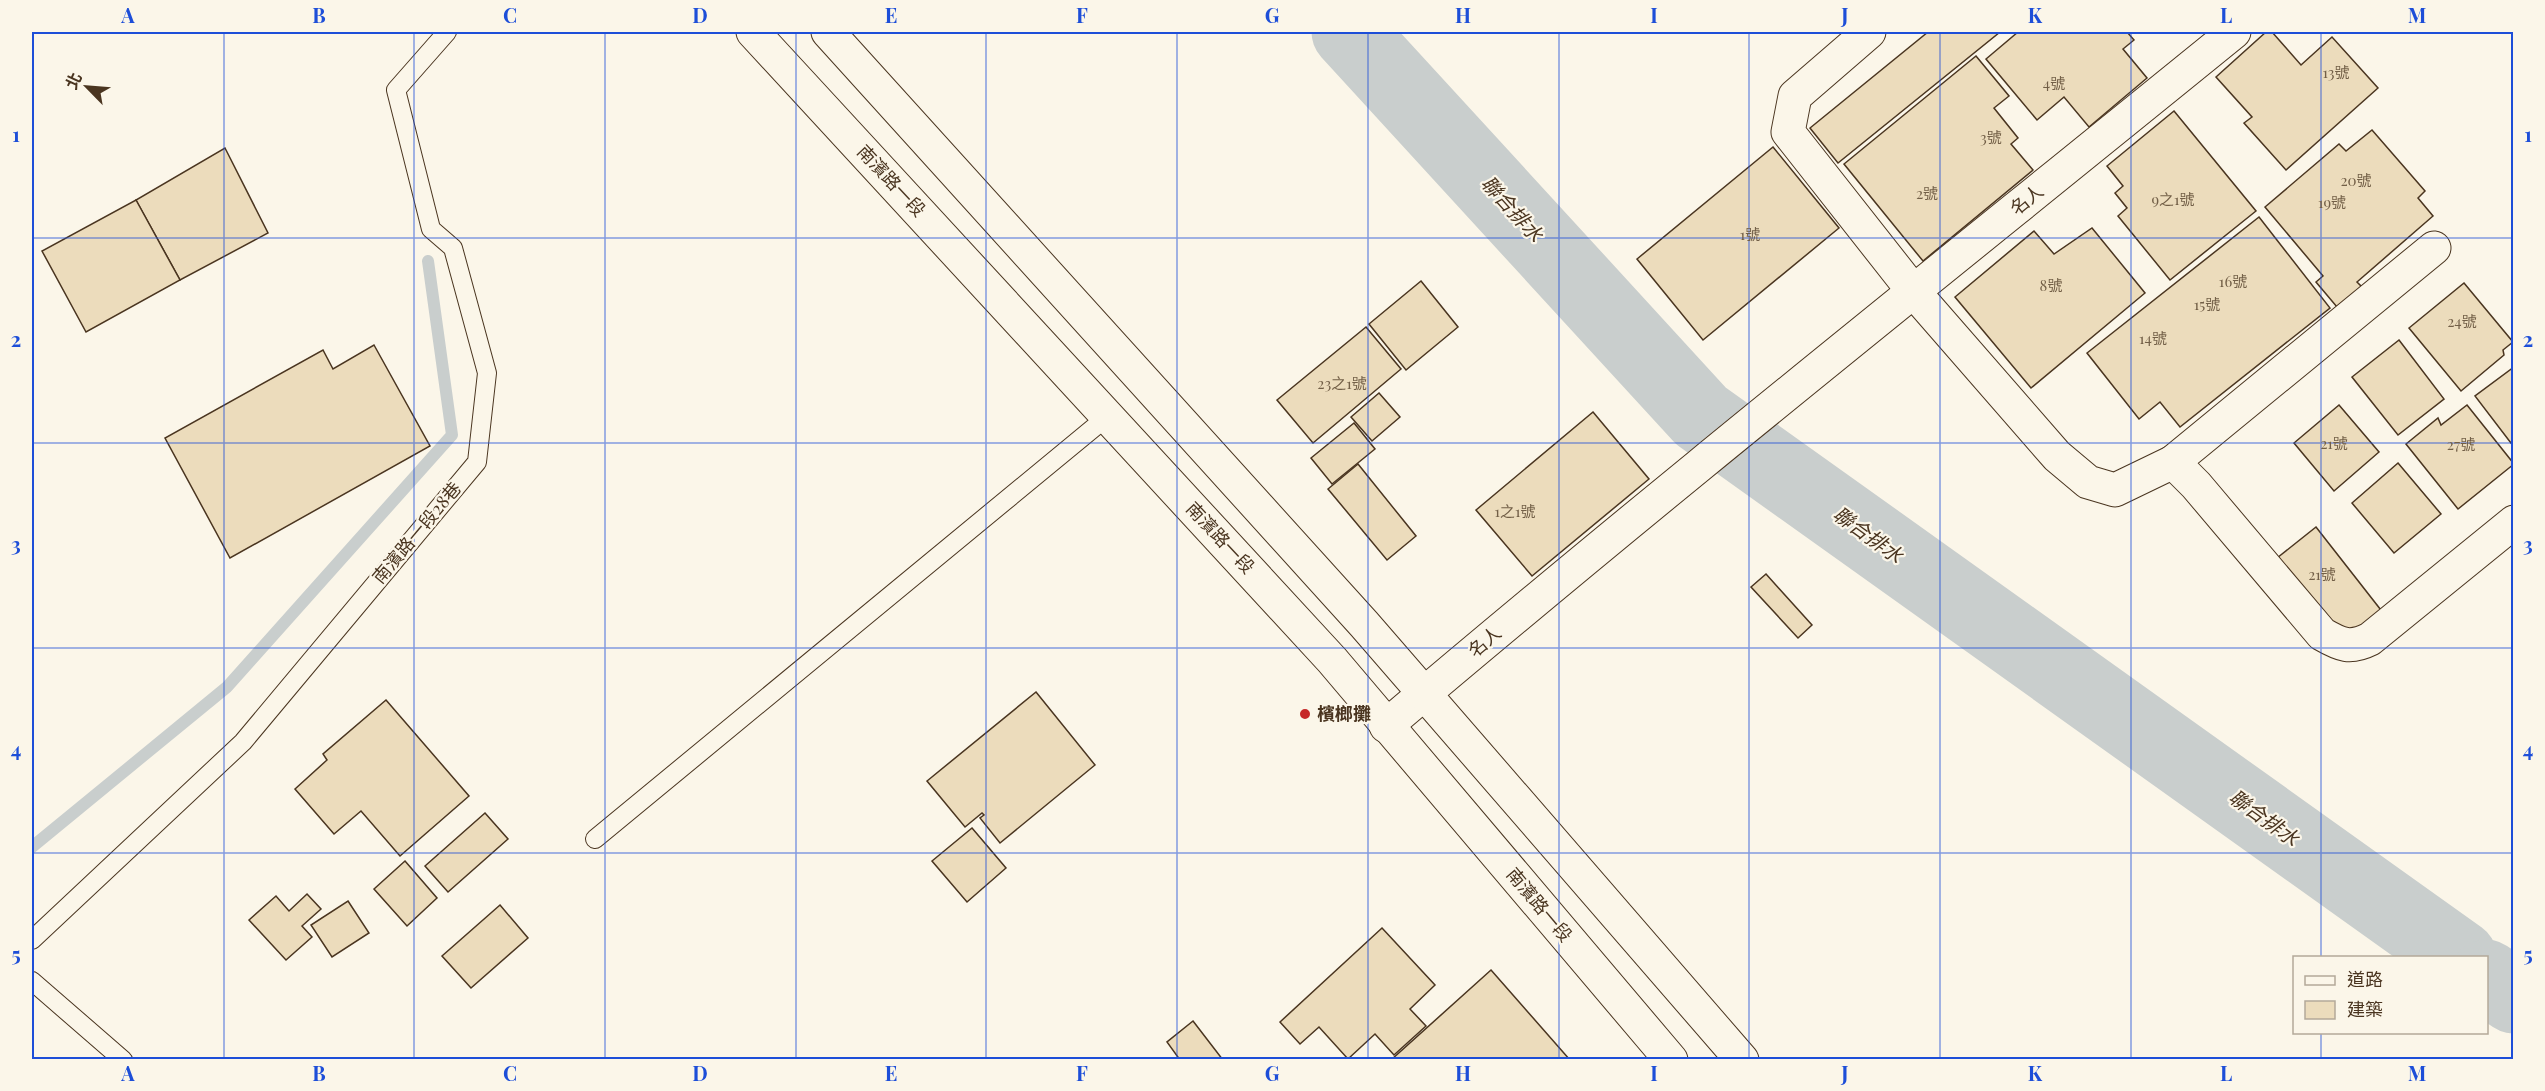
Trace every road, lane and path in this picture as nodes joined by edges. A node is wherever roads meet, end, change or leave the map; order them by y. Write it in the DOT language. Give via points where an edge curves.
graph roads {
  1 [pos="447,32"];
  2 [pos="753,32"];
  3 [pos="828,32"];
  4 [pos="1869,32"];
  5 [pos="2234,32"];
  6 [pos="2434,248"];
  7 [pos="1914,292"];
  8 [pos="1108,416"];
  9 [pos="2173,462"];
  10 [pos="2514,522"];
  11 [pos="1424,693"];
  12 [pos="1386,726"];
  13 [pos="595,838"];
  14 [pos="32,940"];
  15 [pos="32,981"];
  16 [pos="123,1059"];
  17 [pos="1671,1059"];
  18 [pos="1742,1059"];
  1 -- 14 [label="lane, 南濱路一段28巷" via="396,90 430,229 453,248 487,373 477,462 243,742"];
  2 -- 8 [label="main road, 南濱路一段"];
  3 -- 11 [label="main road"];
  4 -- 7 [label="main road" via="1795,96 1788,132"];
  5 -- 7 [label="main road, 名人"];
  6 -- 9 [label="main road"];
  7 -- 9 [label="main road" via="2057,456 2088,482 2115,490"];
  7 -- 11 [label="main road, 名人"];
  8 -- 12 [label="main road, 南濱路一段" via="1332,660"];
  8 -- 13 [label="lane"];
  9 -- 10 [label="main road" via="2322,634 2337,643 2356,646 2370,639"];
  11 -- 12 [label="main road, 名人"];
  11 -- 18 [label="main road"];
  12 -- 17 [label="main road, 南濱路一段"];
  15 -- 16 [label="lane"];
}
